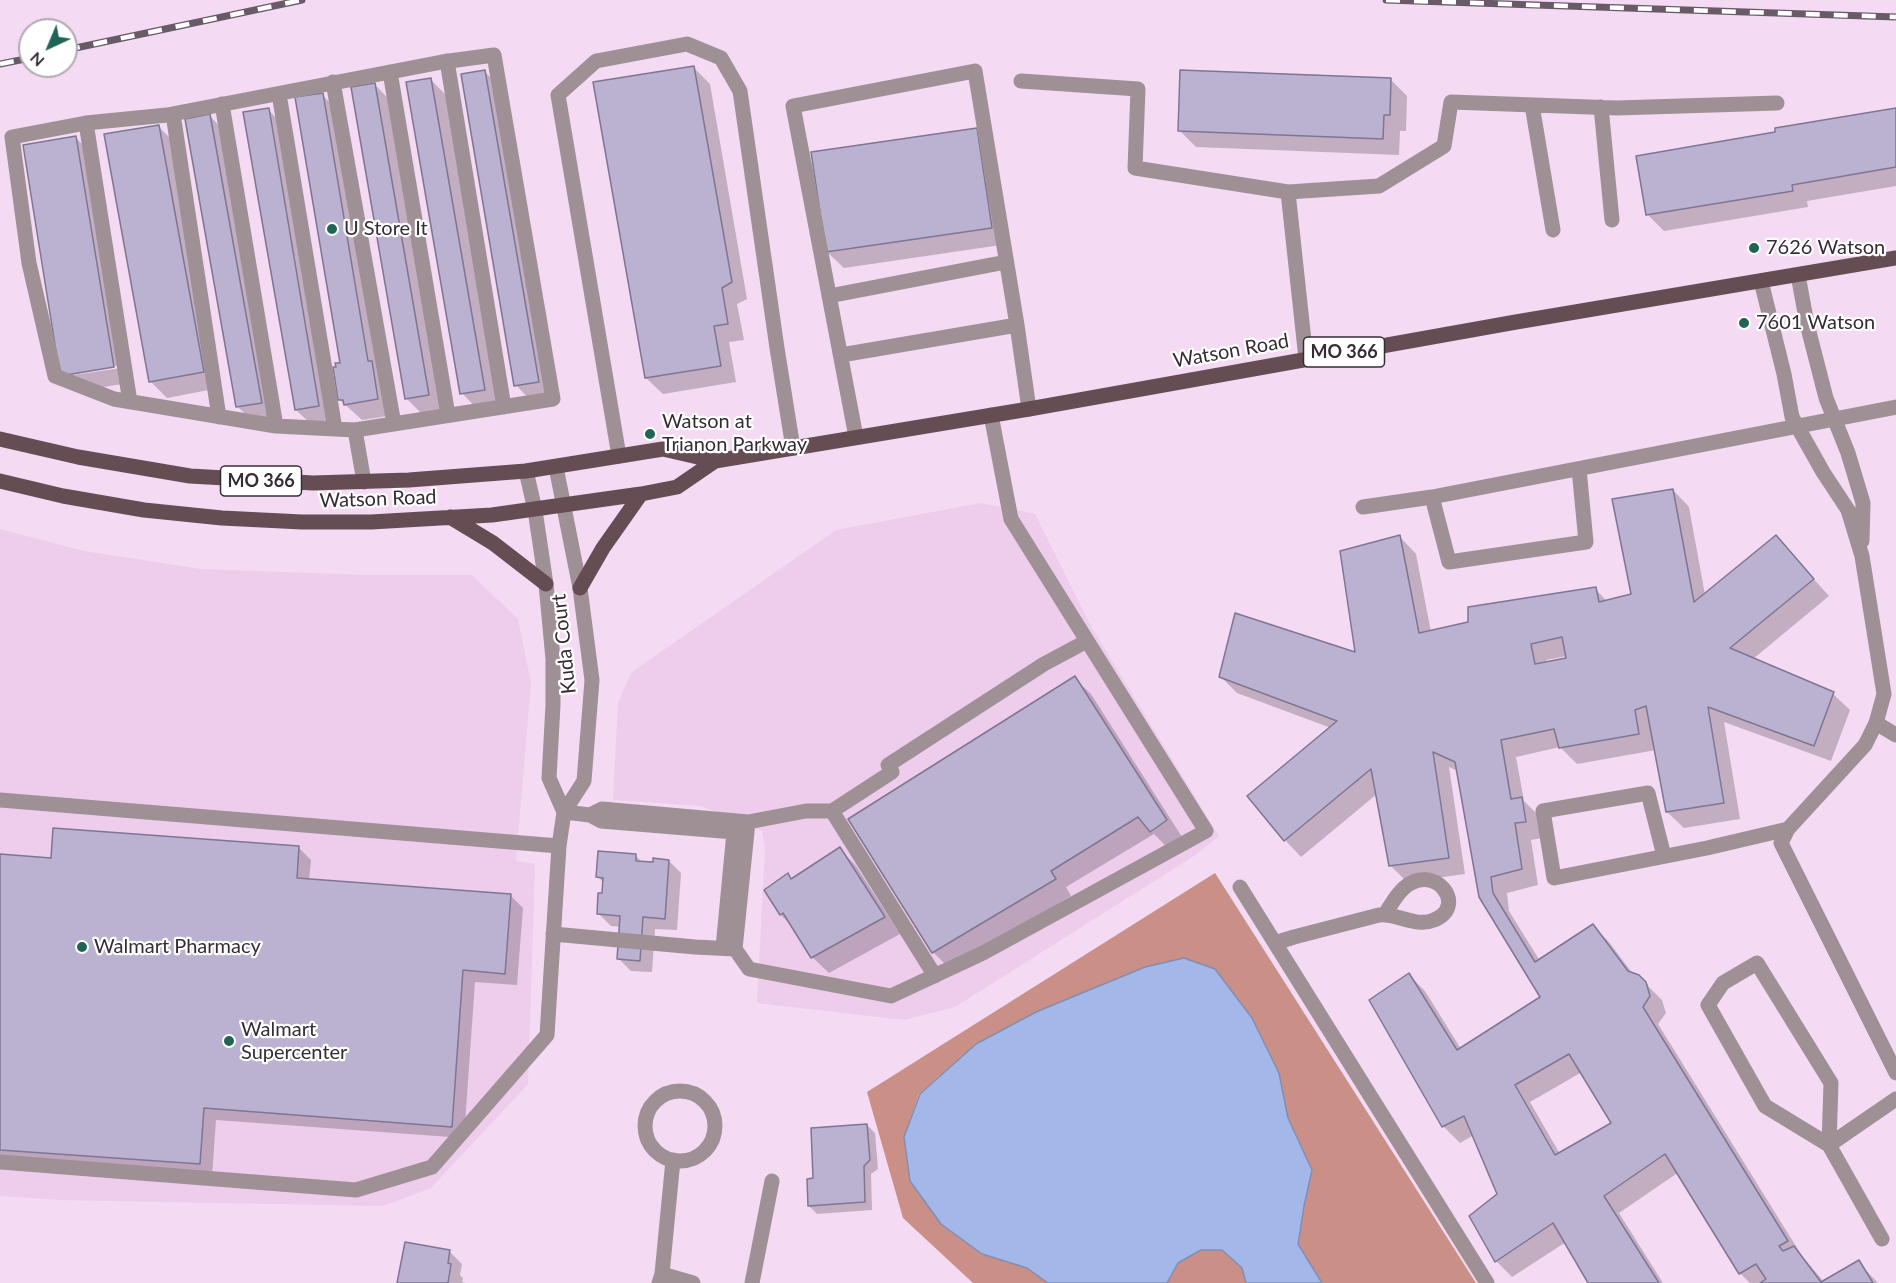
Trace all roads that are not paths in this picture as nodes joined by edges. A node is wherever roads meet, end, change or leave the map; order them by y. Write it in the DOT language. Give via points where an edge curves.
graph roads {
  1 [pos="447,61"];
  2 [pos="390,72"];
  3 [pos="1021,81"];
  4 [pos="333,82"];
  5 [pos="279,94"];
  6 [pos="1776,103"];
  7 [pos="222,104"];
  8 [pos="1533,105"];
  9 [pos="1601,107"];
  10 [pos="173,114"];
  11 [pos="86,123"];
  12 [pos="1288,192"];
  13 [pos="1612,220"];
  14 [pos="1553,230"];
  15 [pos="1896,258"];
  16 [pos="1006,262"];
  17 [pos="1798,274"];
  18 [pos="1761,281"];
  19 [pos="830,297"];
  20 [pos="1017,325"];
  21 [pos="841,355"];
  22 [pos="1306,359"];
  23 [pos="130,402"];
  24 [pos="504,406"];
  25 [pos="1896,407"];
  26 [pos="1029,409"];
  27 [pos="448,416"];
  28 [pos="991,416"];
  29 [pos="219,417"];
  30 [pos="1834,419"];
  31 [pos="394,424"];
  32 [pos="276,426"];
  33 [pos="1797,426"];
  34 [pos="335,429"];
  35 [pos="355,430"];
  36 [pos="856,437"];
  37 [pos="0,439"];
  38 [pos="793,448"];
  39 [pos="619,456"];
  40 [pos="715,461"];
  41 [pos="556,466"];
  42 [pos="1579,469"];
  43 [pos="526,471"];
  44 [pos="0,481"];
  45 [pos="364,482"];
  46 [pos="640,494"];
  47 [pos="1432,498"];
  48 [pos="564,505"];
  49 [pos="1363,507"];
  50 [pos="535,510"];
  51 [pos="450,517"];
  52 [pos="1862,556"];
  53 [pos="546,584"];
  54 [pos="580,588"];
  55 [pos="1087,641"];
  56 [pos="1876,723"];
  57 [pos="1896,735"];
  58 [pos="0,800"];
  59 [pos="564,812"];
  60 [pos="832,812"];
  61 [pos="590,814"];
  62 [pos="748,822"];
  63 [pos="1788,829"];
  64 [pos="559,846"];
  65 [pos="1664,856"];
  66 [pos="1240,887"];
  67 [pos="1385,914"];
  68 [pos="553,934"];
  69 [pos="1275,943"];
  70 [pos="729,949"];
  71 [pos="935,976"];
  72 [pos="1896,1073"];
  73 [pos="1896,1099"];
  74 [pos="1829,1145"];
  75 [pos="673,1160"];
  76 [pos="0,1162"];
  77 [pos="772,1181"];
  78 [pos="1882,1239"];
  79 [pos="661,1278"];
  80 [pos="693,1283"];
  81 [pos="752,1283"];
  82 [pos="1486,1283"];
  1 -- 2 [label="street"];
  1 -- 24 [label="street"];
  1 -- 24 [label="street" via="494,55 553,399"];
  2 -- 4 [label="street"];
  2 -- 27 [label="street"];
  3 -- 12 [label="street" via="1138,89 1135,168"];
  4 -- 5 [label="street"];
  4 -- 31 [label="street"];
  5 -- 7 [label="street"];
  5 -- 34 [label="street"];
  6 -- 9 [label="street"];
  7 -- 10 [label="street"];
  7 -- 32 [label="street"];
  8 -- 9 [label="street"];
  8 -- 12 [label="street" via="1451,102 1444,146 1379,186"];
  8 -- 14 [label="street"];
  9 -- 13 [label="street"];
  10 -- 11 [label="street"];
  10 -- 29 [label="street"];
  11 -- 23 [label="street"];
  11 -- 23 [label="street" via="12,137 29,263 55,376"];
  12 -- 22 [label="street"];
  15 -- 17 [label="main road, Watson Road / MO 366"];
  16 -- 19 [label="street"];
  16 -- 19 [label="street" via="975,71 793,106"];
  16 -- 20 [label="street"];
  17 -- 18 [label="main road, Watson Road / MO 366"];
  17 -- 30 [label="street" via="1809,335"];
  18 -- 22 [label="main road, Watson Road / MO 366"];
  18 -- 33 [label="street"];
  19 -- 21 [label="street"];
  20 -- 21 [label="street"];
  20 -- 26 [label="street"];
  21 -- 36 [label="street"];
  22 -- 26 [label="main road, Watson Road / MO 366"];
  23 -- 29 [label="street"];
  24 -- 27 [label="street"];
  25 -- 30 [label="street"];
  26 -- 28 [label="main road, Watson Road / MO 366"];
  27 -- 31 [label="street"];
  28 -- 36 [label="main road, Watson Road / MO 366"];
  28 -- 55 [label="street" via="1011,519"];
  29 -- 32 [label="street"];
  30 -- 33 [label="street"];
  30 -- 52 [label="street" via="1863,503"];
  31 -- 35 [label="street"];
  32 -- 34 [label="street"];
  33 -- 42 [label="street"];
  33 -- 52 [label="street" via="1848,510"];
  34 -- 35 [label="street"];
  35 -- 45 [label="street"];
  36 -- 38 [label="main road, Watson Road / MO 366"];
  37 -- 45 [label="main road, Watson Road / MO 366" via="78,458 190,476"];
  38 -- 39 [label="street" via="740,91 721,58 687,44 596,61 558,95"];
  38 -- 40 [label="main road, Watson Road / MO 366"];
  39 -- 40 [label="main road, Watson Road / MO 366" via="663,449"];
  39 -- 41 [label="main road, Watson Road / MO 366"];
  40 -- 46 [label="main road, Watson Road / MO 366" via="676,487"];
  41 -- 43 [label="main road, Watson Road / MO 366"];
  41 -- 48 [label="street, Kuda Court"];
  42 -- 47 [label="street"];
  42 -- 47 [label="street" via="1586,542 1449,562"];
  43 -- 45 [label="main road, Watson Road / MO 366"];
  43 -- 50 [label="street, Kuda Court"];
  44 -- 51 [label="main road, Watson Road / MO 366" via="144,510 222,518 371,522"];
  46 -- 48 [label="main road, Watson Road / MO 366"];
  46 -- 54 [label="main road"];
  47 -- 49 [label="street"];
  48 -- 50 [label="main road, Watson Road / MO 366"];
  48 -- 54 [label="street, Kuda Court"];
  50 -- 51 [label="main road, Watson Road / MO 366"];
  50 -- 53 [label="street, Kuda Court"];
  51 -- 53 [label="main road" via="494,543"];
  52 -- 56 [label="street" via="1884,694"];
  53 -- 59 [label="street, Kuda Court" via="553,659 549,778"];
  54 -- 59 [label="street, Kuda Court" via="592,680 590,718 584,781"];
  55 -- 60 [label="street" via="1044,664 888,765 892,772"];
  55 -- 71 [label="street" via="1206,831"];
  56 -- 57 [label="street"];
  56 -- 63 [label="street" via="1865,744"];
  58 -- 64 [label="street"];
  59 -- 61 [label="street"];
  59 -- 64 [label="street, Kuda Court"];
  60 -- 62 [label="street" via="806,811"];
  60 -- 71 [label="street"];
  61 -- 62 [label="street" via="602,809"];
  61 -- 70 [label="street" via="601,821 734,832"];
  62 -- 70 [label="street"];
  63 -- 65 [label="street"];
  63 -- 72 [label="street" via="1781,843"];
  64 -- 68 [label="street, Kuda Court"];
  65 -- 65 [label="street" via="1554,878 1543,811 1648,793"];
  66 -- 69 [label="street"];
  67 -- 69 [label="street"];
  68 -- 70 [label="street"];
  68 -- 76 [label="street, Kuda Court" via="547,1035 432,1167 356,1190"];
  69 -- 82 [label="street"];
  70 -- 71 [label="street" via="749,969 891,996"];
  73 -- 74 [label="street"];
  74 -- 74 [label="street" via="1765,1106 1708,1005 1723,983 1756,963 1831,1083"];
  74 -- 78 [label="street"];
  75 -- 75 [label="street" via="695,1157 712,1141 715,1130 710,1107 692,1093 669,1092 651,1106 647,1116 648,1138 654,1148"];
  75 -- 79 [label="street"];
  77 -- 81 [label="street"];
  79 -- 80 [label="street"];
}
